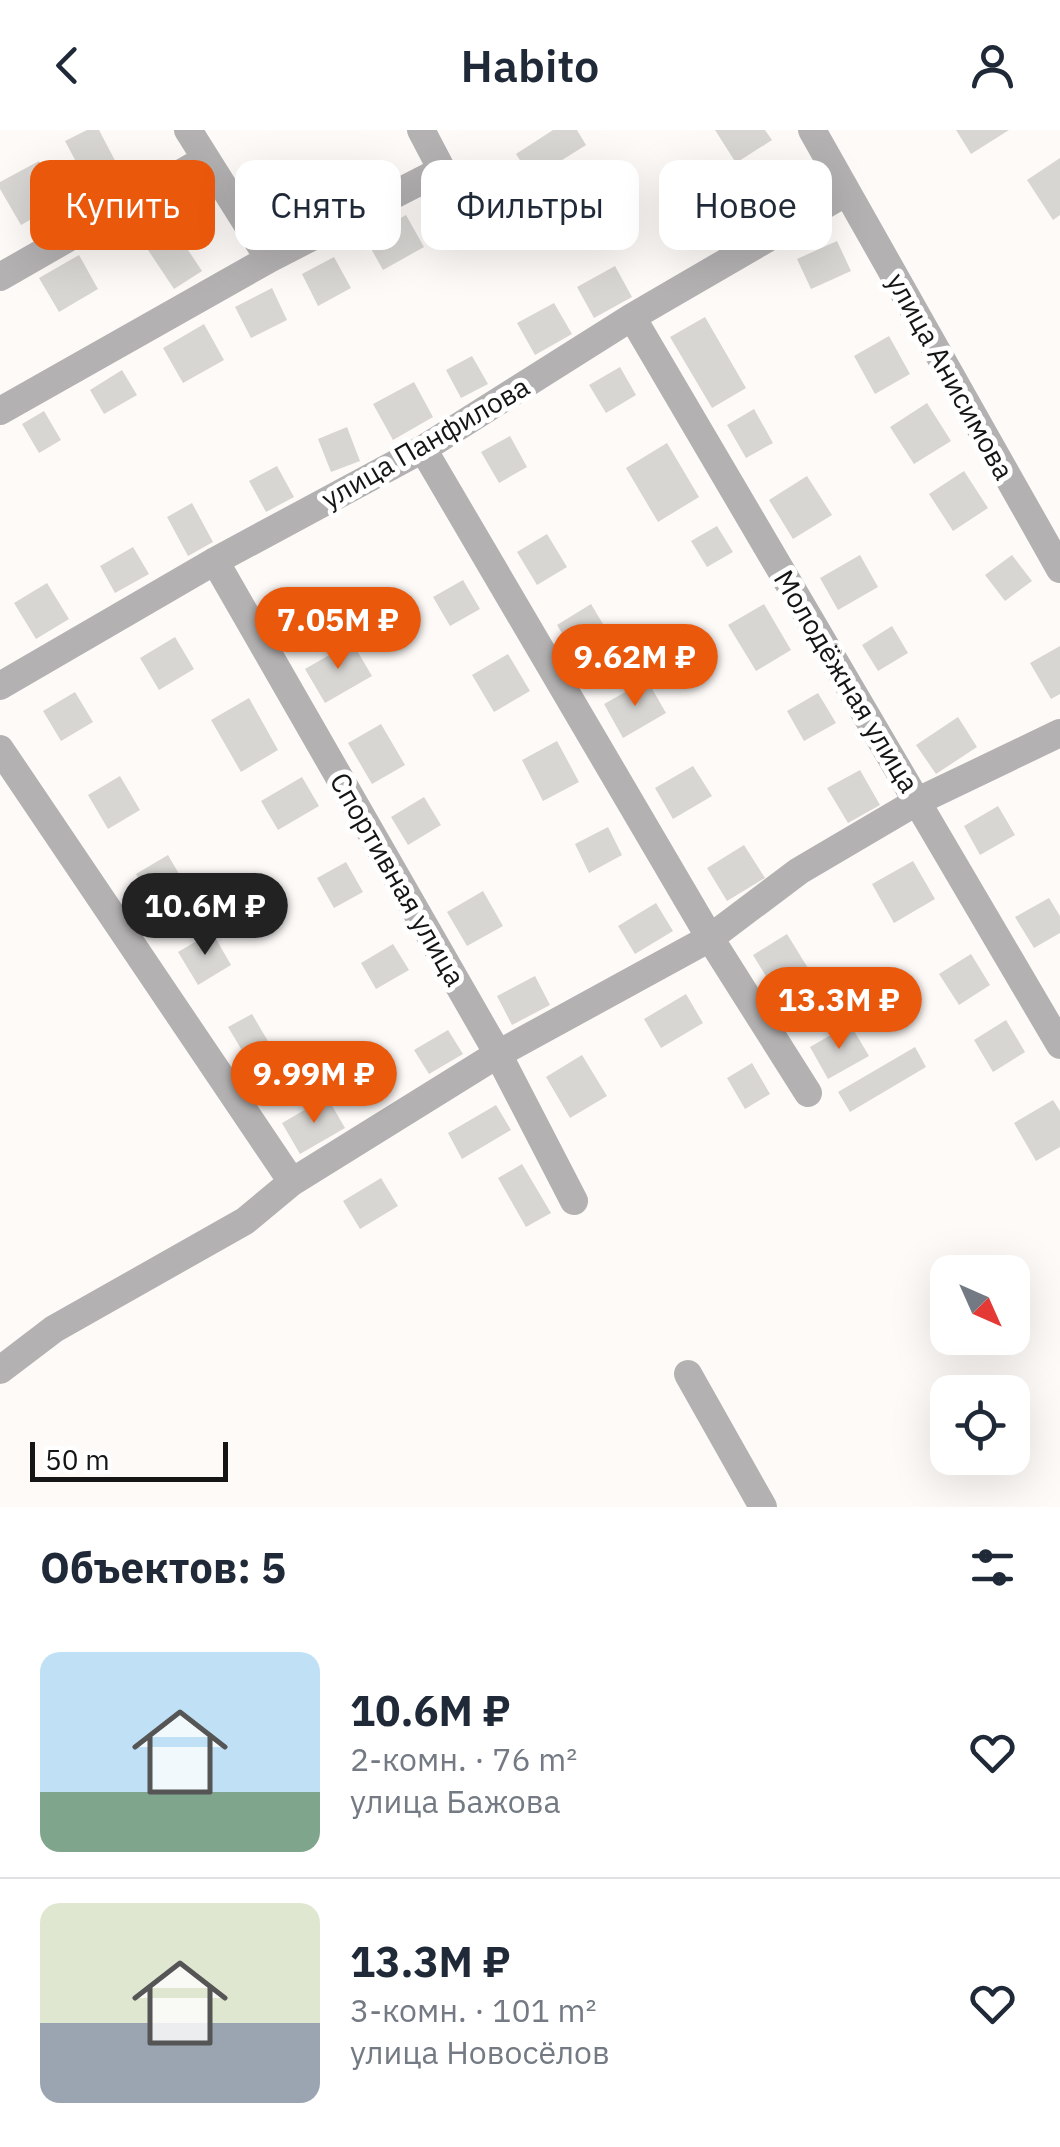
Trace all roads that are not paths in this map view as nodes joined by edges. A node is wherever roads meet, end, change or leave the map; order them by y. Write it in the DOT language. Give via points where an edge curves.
graph roads {
  1 [pos="188,130"];
  2 [pos="422,130"];
  3 [pos="812,130"];
  4 [pos="206,158"];
  5 [pos="847,192"];
  6 [pos="269,259"];
  7 [pos="0,278"];
  8 [pos="632,317"];
  9 [pos="0,411"];
  10 [pos="422,449"];
  11 [pos="215,560"];
  12 [pos="1060,569"];
  13 [pos="0,686"];
  14 [pos="1060,733"];
  15 [pos="0,749"];
  16 [pos="918,800"];
  17 [pos="710,938"];
  18 [pos="1060,1045"];
  19 [pos="498,1054"];
  20 [pos="808,1094"];
  21 [pos="292,1182"];
  22 [pos="574,1201"];
  23 [pos="0,1370"];
  24 [pos="688,1374"];
  25 [pos="763,1507"];
  1 -- 4 [label="street"];
  2 -- 6 [label="street" via="442,170"];
  3 -- 5 [label="street, улица Анисимова"];
  4 -- 6 [label="street"];
  4 -- 7 [label="street"];
  5 -- 8 [label="street, улица Панфилова"];
  5 -- 12 [label="street, улица Анисимова"];
  6 -- 9 [label="street"];
  8 -- 10 [label="street, улица Панфилова"];
  8 -- 16 [label="street, Молодёжная улица"];
  10 -- 11 [label="street, улица Панфилова"];
  10 -- 17 [label="street"];
  11 -- 13 [label="street, улица Панфилова"];
  11 -- 19 [label="street, Спортивная улица"];
  14 -- 16 [label="street"];
  15 -- 21 [label="street"];
  16 -- 17 [label="street" via="798,871"];
  16 -- 18 [label="street, Молодёжная улица"];
  17 -- 19 [label="street"];
  17 -- 20 [label="street"];
  19 -- 21 [label="street"];
  19 -- 22 [label="street, Спортивная улица"];
  21 -- 23 [label="street" via="244,1221 54,1329"];
  24 -- 25 [label="street"];
}
